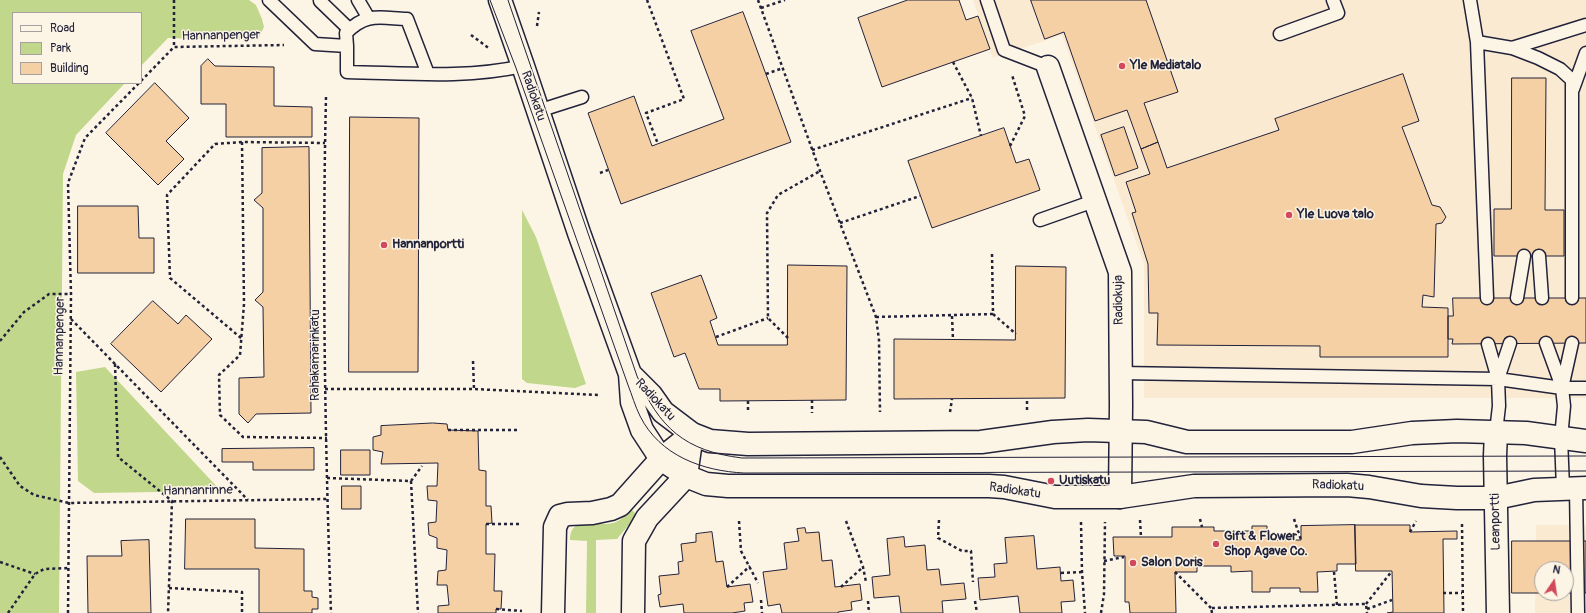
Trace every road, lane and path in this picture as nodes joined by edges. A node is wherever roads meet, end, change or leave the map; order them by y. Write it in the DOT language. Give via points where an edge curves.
graph roads {
  1 [pos="174,0"];
  2 [pos="269,0"];
  3 [pos="358,0"];
  4 [pos="500,0"];
  5 [pos="651,0"];
  6 [pos="758,0"];
  7 [pos="785,0"];
  8 [pos="987,0"];
  9 [pos="1333,0"];
  10 [pos="1470,0"];
  11 [pos="320,1"];
  12 [pos="647,2"];
  13 [pos="761,8"];
  14 [pos="368,17"];
  15 [pos="1586,24"];
  16 [pos="349,29"];
  17 [pos="1280,34"];
  18 [pos="1477,42"];
  19 [pos="315,44"];
  20 [pos="174,46"];
  21 [pos="347,46"];
  22 [pos="1512,48"];
  23 [pos="1004,50"];
  24 [pos="1586,54"];
  25 [pos="953,62"];
  26 [pos="523,66"];
  27 [pos="1048,67"];
  28 [pos="783,68"];
  29 [pos="428,74"];
  30 [pos="766,74"];
  31 [pos="142,80"];
  32 [pos="138,84"];
  33 [pos="1572,90"];
  34 [pos="326,97"];
  35 [pos="582,97"];
  36 [pos="972,98"];
  37 [pos="538,111"];
  38 [pos="981,136"];
  39 [pos="242,142"];
  40 [pos="325,143"];
  41 [pos="658,144"];
  42 [pos="1010,146"];
  43 [pos="812,150"];
  44 [pos="608,170"];
  45 [pos="820,171"];
  46 [pos="600,173"];
  47 [pos="920,196"];
  48 [pos="1094,201"];
  49 [pos="1040,220"];
  50 [pos="840,222"];
  51 [pos="992,254"];
  52 [pos="1524,256"];
  53 [pos="1539,256"];
  54 [pos="71,294"];
  55 [pos="1487,298"];
  56 [pos="1517,298"];
  57 [pos="1542,298"];
  58 [pos="1572,298"];
  59 [pos="993,314"];
  60 [pos="952,316"];
  61 [pos="876,317"];
  62 [pos="70,318"];
  63 [pos="768,318"];
  64 [pos="1016,334"];
  65 [pos="716,337"];
  66 [pos="241,338"];
  67 [pos="788,338"];
  68 [pos="953,340"];
  69 [pos="0,341"];
  70 [pos="1510,343"];
  71 [pos="1546,343"];
  72 [pos="1572,343"];
  73 [pos="1488,344"];
  74 [pos="473,361"];
  75 [pos="115,364"];
  76 [pos="1120,373"];
  77 [pos="630,374"];
  78 [pos="1498,378"];
  79 [pos="1562,388"];
  80 [pos="1586,388"];
  81 [pos="326,389"];
  82 [pos="474,389"];
  83 [pos="598,395"];
  84 [pos="1027,398"];
  85 [pos="952,399"];
  86 [pos="812,400"];
  87 [pos="748,401"];
  88 [pos="880,412"];
  89 [pos="950,412"];
  90 [pos="1026,412"];
  91 [pos="748,413"];
  92 [pos="812,413"];
  93 [pos="448,430"];
  94 [pos="520,430"];
  95 [pos="1121,430"];
  96 [pos="1496,432"];
  97 [pos="692,434"];
  98 [pos="327,438"];
  99 [pos="1561,438"];
  100 [pos="1586,441"];
  101 [pos="0,457"];
  102 [pos="661,458"];
  103 [pos="422,466"];
  104 [pos="686,476"];
  105 [pos="327,478"];
  106 [pos="410,482"];
  107 [pos="1575,488"];
  108 [pos="1120,497"];
  109 [pos="1496,498"];
  110 [pos="327,499"];
  111 [pos="248,500"];
  112 [pos="172,501"];
  113 [pos="69,503"];
  114 [pos="1417,518"];
  115 [pos="1140,519"];
  116 [pos="1200,519"];
  117 [pos="1294,519"];
  118 [pos="939,520"];
  119 [pos="1462,520"];
  120 [pos="739,521"];
  121 [pos="846,521"];
  122 [pos="486,524"];
  123 [pos="521,524"];
  124 [pos="1202,527"];
  125 [pos="1081,530"];
  126 [pos="1410,532"];
  127 [pos="1141,537"];
  128 [pos="1301,540"];
  129 [pos="1124,557"];
  130 [pos="1104,561"];
  131 [pos="0,562"];
  132 [pos="750,566"];
  133 [pos="863,567"];
  134 [pos="68,568"];
  135 [pos="1392,571"];
  136 [pos="1082,572"];
  137 [pos="1175,572"];
  138 [pos="1334,572"];
  139 [pos="1061,573"];
  140 [pos="35,574"];
  141 [pos="866,582"];
  142 [pos="973,582"];
  143 [pos="758,583"];
  144 [pos="727,587"];
  145 [pos="841,587"];
  146 [pos="169,588"];
  147 [pos="1462,593"];
  148 [pos="1443,594"];
  149 [pos="760,600"];
  150 [pos="1392,600"];
  151 [pos="868,601"];
  152 [pos="975,601"];
  153 [pos="1366,604"];
  154 [pos="1337,605"];
  155 [pos="1212,608"];
  156 [pos="496,609"];
  157 [pos="1366,609"];
  158 [pos="522,611"];
  159 [pos="8,613"];
  160 [pos="68,613"];
  161 [pos="168,613"];
  162 [pos="242,613"];
  163 [pos="331,613"];
  164 [pos="418,613"];
  165 [pos="553,613"];
  166 [pos="633,613"];
  167 [pos="762,613"];
  168 [pos="869,613"];
  169 [pos="976,613"];
  170 [pos="1084,613"];
  171 [pos="1101,613"];
  172 [pos="1212,613"];
  173 [pos="1366,613"];
  174 [pos="1463,613"];
  175 [pos="1498,613"];
  176 [pos="1578,613"];
  1 -- 20 [label="path"];
  2 -- 19 [label="lane"];
  3 -- 14 [label="lane"];
  4 -- 26 [label="street, Radiokatu"];
  5 -- 12 [label="path"];
  6 -- 13 [label="path"];
  7 -- 13 [label="path"];
  8 -- 23 [label="lane"];
  9 -- 17 [label="lane" via="1338,13"];
  10 -- 18 [label="lane"];
  11 -- 16 [label="lane"];
  12 -- 41 [label="path" via="684,99 646,113"];
  13 -- 28 [label="path"];
  14 -- 16 [label="lane"];
  14 -- 29 [label="lane" via="407,18"];
  15 -- 22 [label="lane"];
  16 -- 21 [label="lane" via="346,33"];
  18 -- 22 [label="lane"];
  18 -- 55 [label="lane"];
  19 -- 20 [label="path, Hannanpenger"];
  19 -- 21 [label="lane"];
  20 -- 31 [label="path, Hannanpenger"];
  21 -- 29 [label="lane" via="347,72"];
  22 -- 33 [label="lane" via="1560,69 1572,80"];
  23 -- 27 [label="lane"];
  23 -- 42 [label="path" via="1025,116"];
  24 -- 33 [label="lane"];
  25 -- 36 [label="path"];
  26 -- 29 [label="lane" via="470,74"];
  26 -- 37 [label="street, Radiokatu"];
  27 -- 48 [label="street, Radiokuja"];
  28 -- 30 [label="path"];
  28 -- 43 [label="path"];
  32 -- 54 [label="path, Hannanpenger" via="85,138 68,183"];
  33 -- 58 [label="lane"];
  34 -- 40 [label="path, Rahakamarinkatu"];
  35 -- 37 [label="lane"];
  36 -- 38 [label="path"];
  36 -- 43 [label="path"];
  37 -- 77 [label="street, Radiokatu"];
  39 -- 40 [label="path"];
  39 -- 66 [label="path" via="244,304"];
  39 -- 66 [label="path" via="215,144 167,195 170,278"];
  40 -- 81 [label="path, Rahakamarinkatu"];
  43 -- 45 [label="path"];
  44 -- 46 [label="path"];
  45 -- 50 [label="path"];
  45 -- 63 [label="path" via="778,195 767,214"];
  47 -- 50 [label="path"];
  48 -- 49 [label="lane"];
  48 -- 76 [label="street, Radiokuja" via="1120,272"];
  50 -- 61 [label="path"];
  51 -- 59 [label="path"];
  52 -- 56 [label="lane"];
  53 -- 57 [label="lane"];
  54 -- 62 [label="path, Hannanpenger"];
  54 -- 69 [label="path" via="49,294 24,312"];
  59 -- 60 [label="path"];
  59 -- 64 [label="path"];
  60 -- 61 [label="path"];
  60 -- 68 [label="path"];
  61 -- 88 [label="path" via="879,340"];
  62 -- 75 [label="path"];
  62 -- 113 [label="path, Hannanpenger"];
  63 -- 65 [label="path"];
  63 -- 67 [label="path"];
  66 -- 98 [label="path" via="240,355 219,376 220,414 242,437"];
  70 -- 78 [label="lane"];
  71 -- 79 [label="lane"];
  72 -- 79 [label="lane"];
  73 -- 78 [label="lane"];
  74 -- 82 [label="path"];
  75 -- 111 [label="path"];
  75 -- 112 [label="path" via="118,457"];
  76 -- 78 [label="lane"];
  76 -- 95 [label="street, Radiokuja"];
  77 -- 97 [label="street, Radiokatu" via="651,394 663,412"];
  77 -- 102 [label="street, Radiokatu" via="632,402 642,430"];
  78 -- 79 [label="lane"];
  78 -- 96 [label="lane" via="1499,406"];
  79 -- 80 [label="lane"];
  79 -- 99 [label="lane" via="1564,406"];
  81 -- 82 [label="path"];
  81 -- 98 [label="path, Rahakamarinkatu"];
  82 -- 83 [label="path"];
  84 -- 90 [label="path"];
  85 -- 89 [label="path"];
  86 -- 92 [label="path"];
  87 -- 91 [label="path"];
  93 -- 94 [label="path"];
  95 -- 96 [label="street, Radiokatu" via="1146,432 1187,442 1352,442 1412,432"];
  95 -- 97 [label="street, Radiokatu" via="1053,432 981,442 748,444 710,441"];
  95 -- 108 [label="street, Radiokuja"];
  96 -- 99 [label="street, Radiokatu" via="1526,432"];
  96 -- 109 [label="street, Leanportti"];
  97 -- 102 [label="street"];
  97 -- 104 [label="street"];
  98 -- 105 [label="path, Rahakamarinkatu"];
  99 -- 100 [label="street, Radiokatu"];
  99 -- 107 [label="lane"];
  101 -- 113 [label="path, Hannanrinne" via="20,486 34,495"];
  102 -- 104 [label="street, Radiokatu"];
  102 -- 165 [label="street" via="620,505 592,513 560,516 555,526"];
  103 -- 106 [label="path"];
  104 -- 108 [label="street, Radiokatu" via="706,484 728,486 989,486 1055,497"];
  104 -- 166 [label="street" via="647,518 634,541"];
  105 -- 106 [label="path"];
  105 -- 110 [label="path, Rahakamarinkatu"];
  106 -- 164 [label="path"];
  107 -- 109 [label="street, Radiokatu" via="1534,490"];
  107 -- 176 [label="lane"];
  108 -- 109 [label="street, Radiokatu" via="1194,486 1347,485 1422,496"];
  108 -- 130 [label="path" via="1105,520"];
  109 -- 175 [label="street, Leanportti"];
  110 -- 111 [label="path, Hannanrinne"];
  110 -- 163 [label="path, Rahakamarinkatu"];
  111 -- 112 [label="path, Hannanrinne"];
  112 -- 113 [label="path, Hannanrinne"];
  112 -- 146 [label="path"];
  113 -- 134 [label="path, Hannanpenger"];
  114 -- 126 [label="path"];
  115 -- 127 [label="path"];
  116 -- 124 [label="path"];
  117 -- 128 [label="path"];
  118 -- 142 [label="path" via="938,538 962,551 971,551"];
  119 -- 147 [label="path"];
  120 -- 132 [label="path" via="742,551"];
  121 -- 133 [label="path"];
  122 -- 123 [label="path"];
  125 -- 136 [label="path"];
  129 -- 130 [label="path"];
  130 -- 171 [label="path"];
  131 -- 140 [label="path"];
  132 -- 143 [label="path"];
  132 -- 144 [label="path"];
  133 -- 141 [label="path"];
  133 -- 145 [label="path"];
  134 -- 140 [label="path" via="44,569"];
  134 -- 160 [label="path, Hannanpenger"];
  135 -- 153 [label="path"];
  136 -- 139 [label="path"];
  136 -- 170 [label="path"];
  137 -- 155 [label="path"];
  138 -- 154 [label="path"];
  140 -- 159 [label="path"];
  146 -- 161 [label="path"];
  146 -- 162 [label="path" via="242,592"];
  147 -- 148 [label="path"];
  147 -- 174 [label="path"];
  149 -- 167 [label="path"];
  150 -- 157 [label="path"];
  151 -- 168 [label="path"];
  152 -- 169 [label="path"];
  153 -- 154 [label="path"];
  153 -- 157 [label="path"];
  154 -- 155 [label="path"];
  155 -- 172 [label="path"];
  156 -- 158 [label="path"];
  157 -- 173 [label="path"];
}
